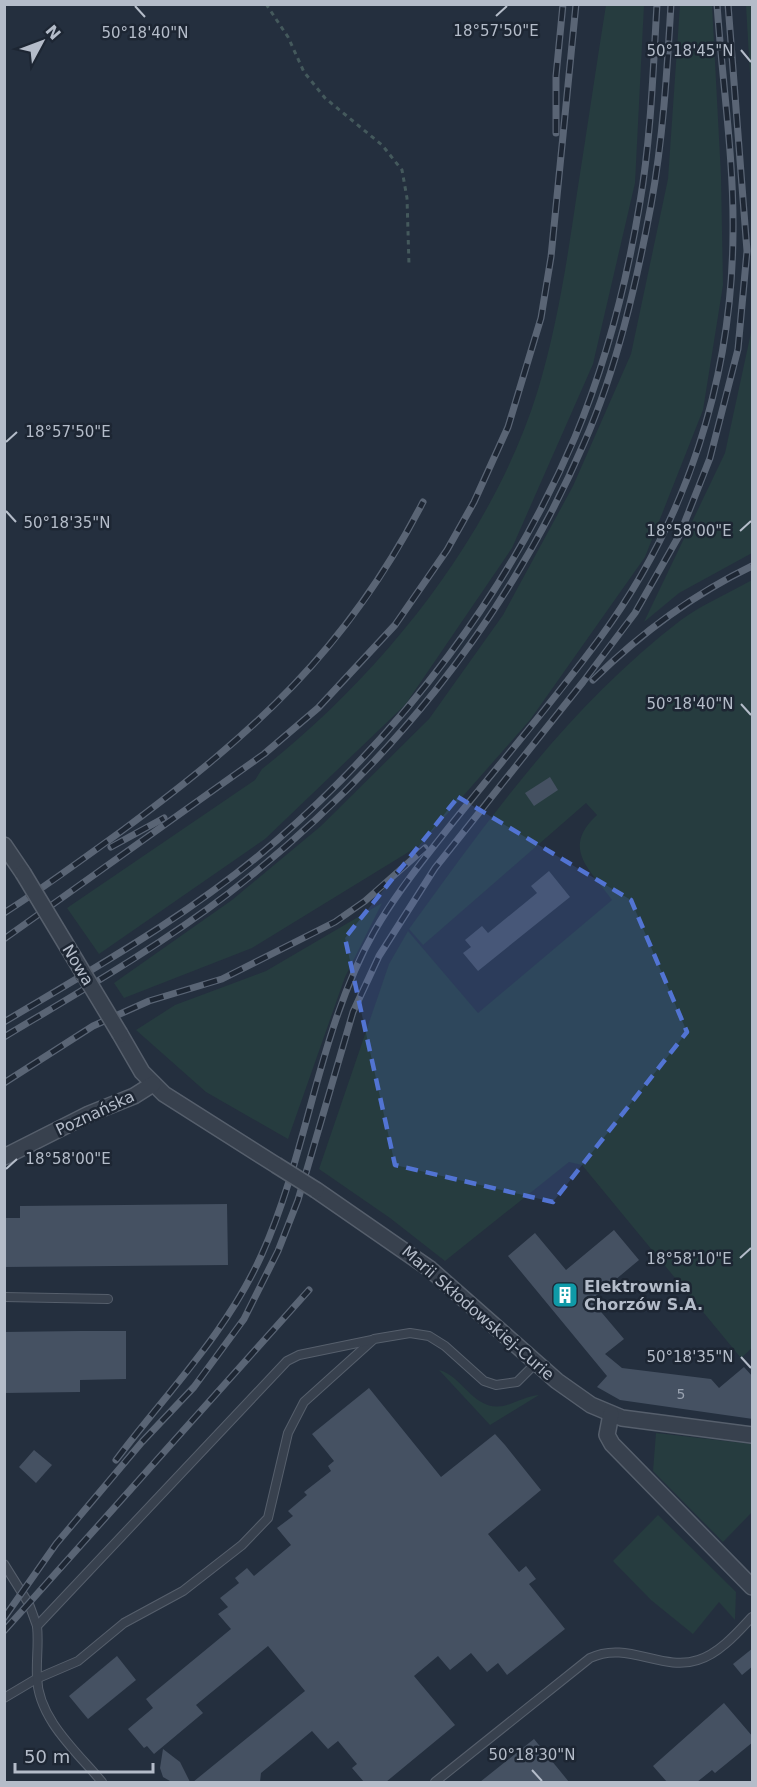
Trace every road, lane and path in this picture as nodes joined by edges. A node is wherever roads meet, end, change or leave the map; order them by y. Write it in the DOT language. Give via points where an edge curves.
graph roads {
  1 [pos="267,4"];
  2 [pos="409,265"];
  3 [pos="4,845"];
  4 [pos="153,1084"];
  5 [pos="4,1157"];
  6 [pos="4,1297"];
  7 [pos="108,1299"];
  8 [pos="374,1339"];
  9 [pos="536,1363"];
  10 [pos="611,1414"];
  11 [pos="753,1435"];
  12 [pos="4,1564"];
  13 [pos="753,1587"];
  14 [pos="753,1617"];
  15 [pos="37,1626"];
  16 [pos="36,1679"];
  17 [pos="4,1698"];
  18 [pos="102,1782"];
  19 [pos="435,1782"];
  1 -- 2 [label="path" via="304,72 325,98 382,145 402,170 408,210"];
  3 -- 4 [label="street, Nowa, bridge"];
  4 -- 5 [label="street, Poznańska"];
  4 -- 9 [label="street, Marii Skłodowskiej-Curie, bridge" via="430,1269"];
  6 -- 7 [label="lane"];
  8 -- 9 [label="lane" via="410,1333 429,1336 484,1381 496,1385 518,1382"];
  8 -- 15 [label="lane" via="299,1355 287,1362"];
  8 -- 16 [label="lane" via="304,1402 288,1433 268,1518 242,1545 183,1591 124,1623 78,1661"];
  9 -- 10 [label="street, Marii Skłodowskiej-Curie" via="572,1393"];
  10 -- 11 [label="street, Marii Skłodowskiej-Curie" via="649,1423"];
  10 -- 13 [label="street" via="607,1435 612,1444"];
  12 -- 15 [label="lane" via="29,1604"];
  14 -- 19 [label="lane" via="715,1651 696,1661 674,1662 621,1651 590,1658"];
  15 -- 16 [label="lane"];
  16 -- 17 [label="lane"];
  16 -- 18 [label="lane" via="48,1717"];
}
